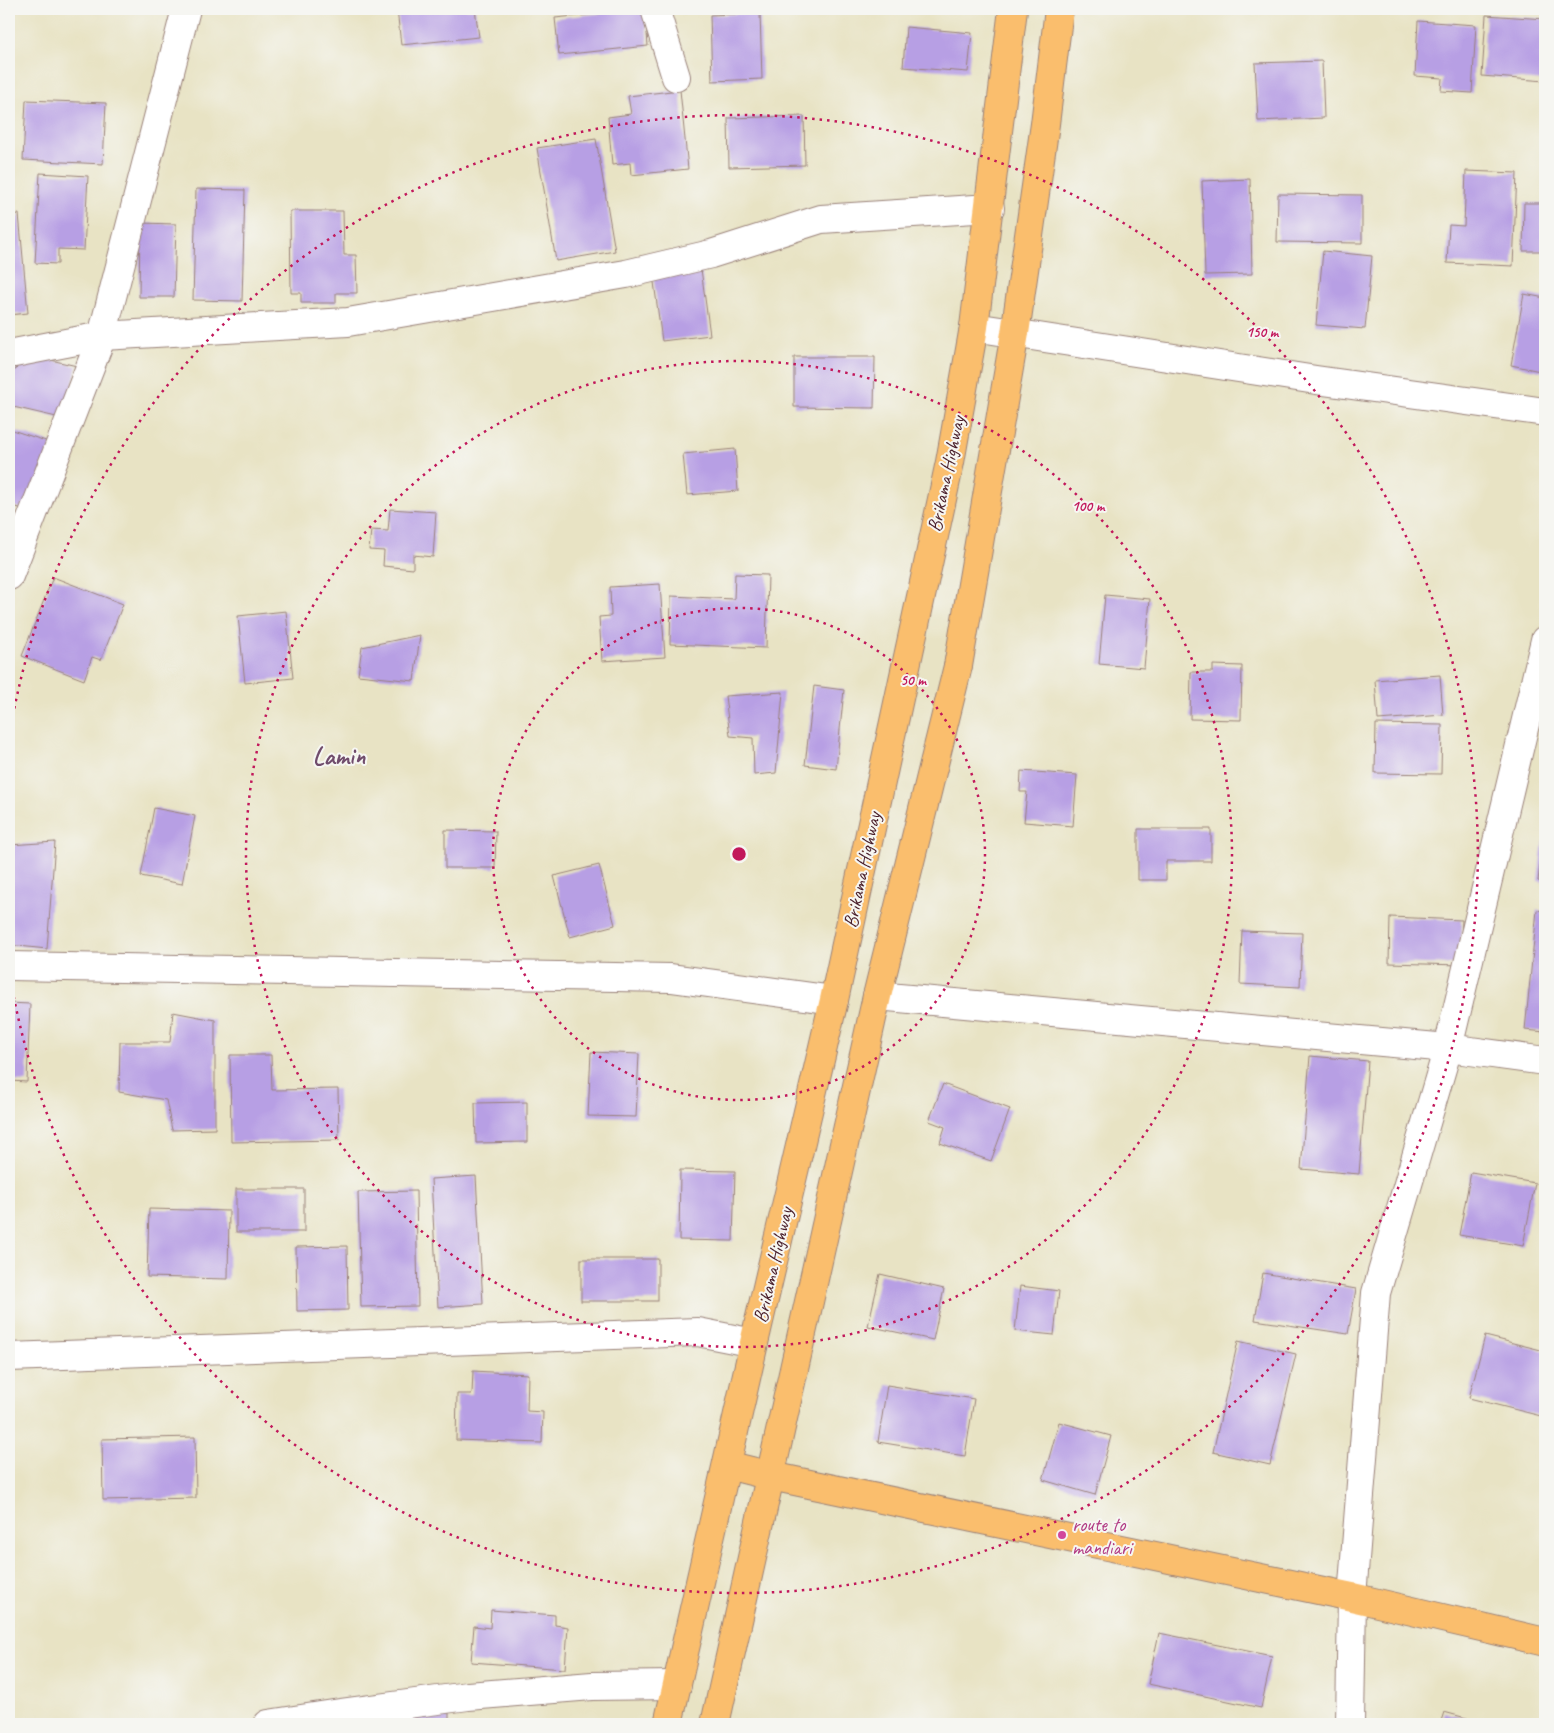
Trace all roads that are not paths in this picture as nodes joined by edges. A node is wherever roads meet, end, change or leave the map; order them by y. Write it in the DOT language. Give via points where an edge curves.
graph roads {
  1 [pos="186,9"];
  2 [pos="655,9"];
  3 [pos="1013,9"];
  4 [pos="1059,9"];
  5 [pos="676,77"];
  6 [pos="990,208"];
  7 [pos="974,327"];
  8 [pos="1015,333"];
  9 [pos="102,336"];
  10 [pos="9,354"];
  11 [pos="1545,412"];
  12 [pos="9,576"];
  13 [pos="1545,640"];
  14 [pos="9,966"];
  15 [pos="877,996"];
  16 [pos="834,1000"];
  17 [pos="1448,1048"];
  18 [pos="1545,1061"];
  19 [pos="754,1343"];
  20 [pos="9,1357"];
  21 [pos="727,1465"];
  22 [pos="771,1476"];
  23 [pos="1352,1597"];
  24 [pos="1545,1642"];
  25 [pos="677,1685"];
  26 [pos="268,1724"];
  27 [pos="668,1724"];
  28 [pos="715,1724"];
  29 [pos="1350,1724"];
  1 -- 9 [label="street"];
  2 -- 5 [label="street"];
  3 -- 6 [label="main road, Brikama Highway"];
  4 -- 8 [label="main road"];
  6 -- 7 [label="main road, Brikama Highway"];
  6 -- 9 [label="street" via="821,219 711,254 626,274 348,322"];
  7 -- 8 [label="street"];
  7 -- 16 [label="main road, Brikama Highway" via="950,462"];
  8 -- 11 [label="street"];
  8 -- 15 [label="main road" via="958,666"];
  9 -- 10 [label="street"];
  9 -- 12 [label="street"];
  13 -- 17 [label="street"];
  14 -- 16 [label="street" via="671,978"];
  15 -- 17 [label="street"];
  15 -- 22 [label="main road"];
  16 -- 19 [label="main road, Brikama Highway"];
  17 -- 18 [label="street"];
  17 -- 23 [label="street" via="1376,1293"];
  19 -- 20 [label="street" via="698,1332"];
  19 -- 21 [label="main road, Brikama Highway"];
  21 -- 22 [label="main road"];
  21 -- 25 [label="main road, Brikama Highway"];
  22 -- 23 [label="main road"];
  22 -- 28 [label="main road"];
  23 -- 24 [label="main road"];
  23 -- 29 [label="street"];
  25 -- 26 [label="street" via="592,1686 468,1696"];
  25 -- 27 [label="main road, Brikama Highway"];
}
